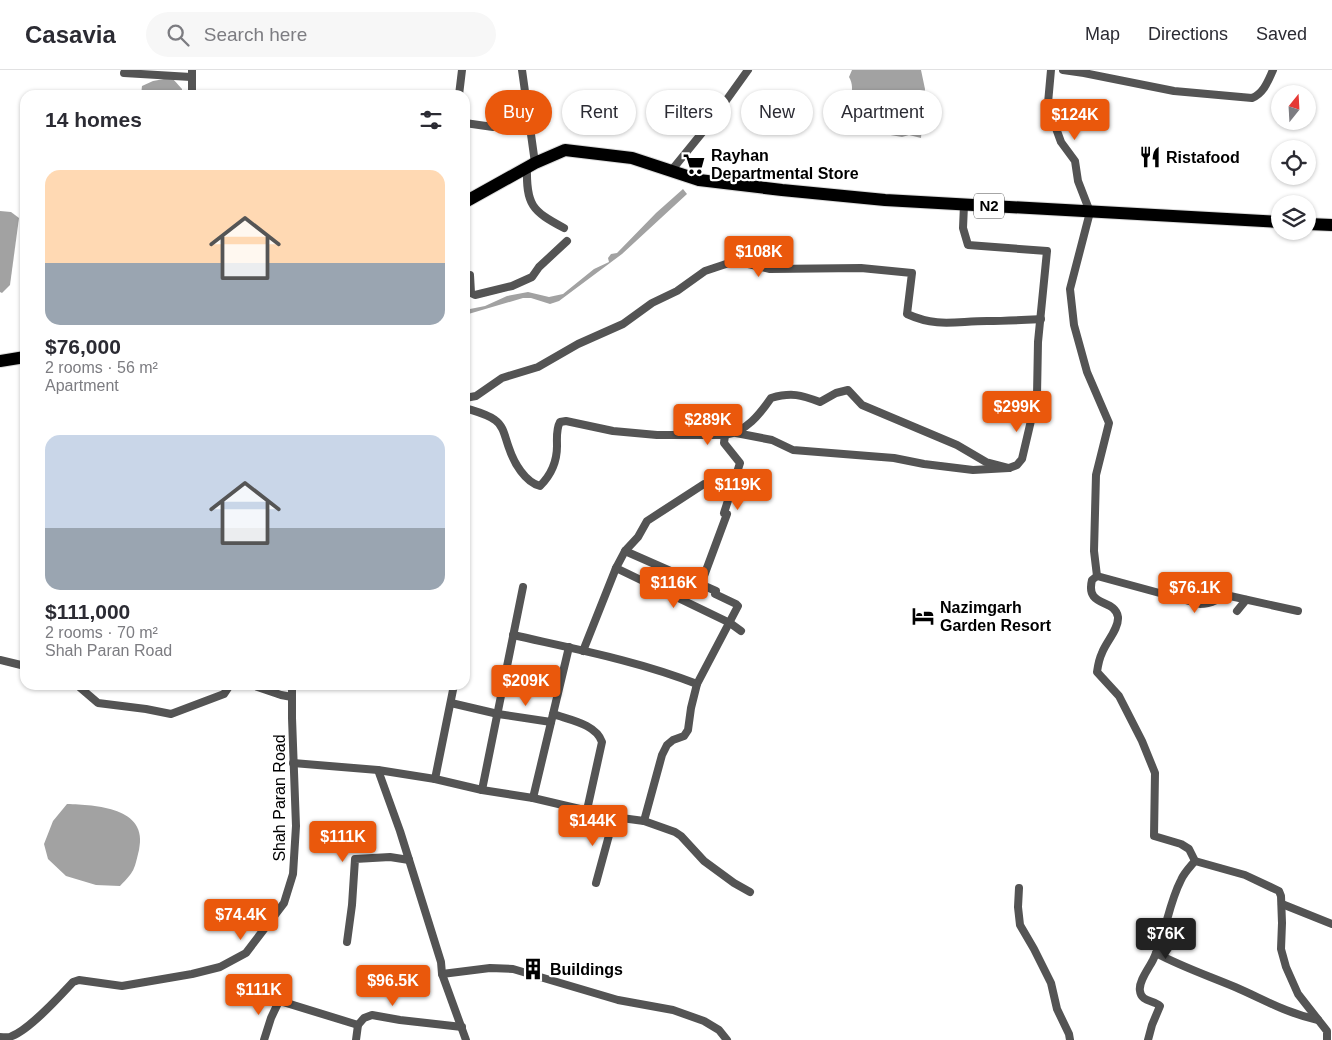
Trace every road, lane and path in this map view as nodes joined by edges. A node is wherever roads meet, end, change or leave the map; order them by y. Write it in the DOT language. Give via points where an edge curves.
graph roads {
  1 [pos="462,70"];
  2 [pos="522,70"];
  3 [pos="748,70"];
  4 [pos="1051,70"];
  5 [pos="1063,70"];
  6 [pos="1273,70"];
  7 [pos="124,73"];
  8 [pos="192,74"];
  9 [pos="192,90"];
  10 [pos="460,90"];
  11 [pos="470,124"];
  12 [pos="485,126"];
  13 [pos="531,165"];
  14 [pos="676,172"];
  15 [pos="470,199"];
  16 [pos="964,205"];
  17 [pos="1090,212"];
  18 [pos="1271,222"];
  19 [pos="1316,224"];
  20 [pos="1332,225"];
  21 [pos="564,228"];
  22 [pos="567,241"];
  23 [pos="470,274"];
  24 [pos="1041,318"];
  25 [pos="20,358"];
  26 [pos="0,361"];
  27 [pos="470,397"];
  28 [pos="470,410"];
  29 [pos="736,433"];
  30 [pos="726,434"];
  31 [pos="1008,468"];
  32 [pos="732,489"];
  33 [pos="625,551"];
  34 [pos="616,568"];
  35 [pos="1097,576"];
  36 [pos="701,584"];
  37 [pos="523,586"];
  38 [pos="1246,600"];
  39 [pos="1237,611"];
  40 [pos="1298,612"];
  41 [pos="730,623"];
  42 [pos="741,631"];
  43 [pos="514,635"];
  44 [pos="569,647"];
  45 [pos="583,651"];
  46 [pos="0,660"];
  47 [pos="20,665"];
  48 [pos="697,684"];
  49 [pos="83,690"];
  50 [pos="227,690"];
  51 [pos="267,690"];
  52 [pos="292,690"];
  53 [pos="453,690"];
  54 [pos="292,697"];
  55 [pos="451,703"];
  56 [pos="498,714"];
  57 [pos="552,718"];
  58 [pos="293,763"];
  59 [pos="378,770"];
  60 [pos="435,779"];
  61 [pos="482,790"];
  62 [pos="533,798"];
  63 [pos="587,810"];
  64 [pos="614,817"];
  65 [pos="644,821"];
  66 [pos="409,860"];
  67 [pos="1195,861"];
  68 [pos="596,883"];
  69 [pos="1019,888"];
  70 [pos="750,892"];
  71 [pos="1282,904"];
  72 [pos="1332,924"];
  73 [pos="347,942"];
  74 [pos="1156,954"];
  75 [pos="442,974"];
  76 [pos="241,989"];
  77 [pos="279,1001"];
  78 [pos="1318,1020"];
  79 [pos="358,1025"];
  80 [pos="462,1027"];
  81 [pos="0,1037"];
  82 [pos="264,1040"];
  83 [pos="356,1040"];
  84 [pos="466,1040"];
  85 [pos="727,1040"];
  86 [pos="1070,1040"];
  87 [pos="1148,1040"];
  88 [pos="1327,1040"];
  1 -- 10 [label="street"];
  2 -- 13 [label="street"];
  3 -- 14 [label="street"];
  4 -- 17 [label="street" via="1050,112 1061,142 1075,160 1078,181"];
  5 -- 6 [label="street" via="1174,91 1252,98 1266,85"];
  7 -- 8 [label="street"];
  8 -- 9 [label="street"];
  11 -- 12 [label="street"];
  13 -- 14 [label="highway, N2" via="565,150 632,158"];
  13 -- 15 [label="highway, N2"];
  13 -- 21 [label="street" via="529,198 534,208"];
  14 -- 16 [label="highway, N2" via="699,180"];
  16 -- 17 [label="highway, N2"];
  16 -- 24 [label="street" via="963,228 968,245 1047,251"];
  17 -- 18 [label="highway, N2"];
  17 -- 35 [label="street" via="1070,289 1074,325 1087,372 1109,422 1096,476 1094,551"];
  19 -- 20 [label="highway"];
  22 -- 23 [label="street" via="539,266 532,277 512,286 475,295 471,292"];
  24 -- 27 [label="street" via="957,324 923,321 907,314 912,273 861,268 770,269 735,261 705,270 623,324 538,367 502,378"];
  24 -- 31 [label="street" via="1037,394 1022,459"];
  25 -- 26 [label="highway"];
  28 -- 30 [label="street" via="494,419 500,425 525,477 531,484 540,486 554,465 560,422 657,435"];
  29 -- 30 [label="street"];
  29 -- 31 [label="street" via="772,440 793,450 894,458 973,470"];
  29 -- 31 [label="street" via="761,413 771,398 800,394 820,402 848,390 862,405 957,445 986,462"];
  30 -- 32 [label="street" via="724,443 740,463"];
  32 -- 33 [label="street" via="704,484 647,521"];
  32 -- 36 [label="street" via="724,513 726,518"];
  33 -- 34 [label="street"];
  33 -- 36 [label="street"];
  34 -- 41 [label="street"];
  34 -- 45 [label="street"];
  35 -- 38 [label="street" via="1200,604 1212,604 1221,597 1230,596"];
  35 -- 67 [label="street" via="1089,590 1115,611 1118,618 1102,651 1097,672 1119,696 1155,773 1154,836 1181,844 1189,849"];
  36 -- 41 [label="street" via="738,606"];
  37 -- 43 [label="street"];
  38 -- 39 [label="street"];
  38 -- 40 [label="street"];
  41 -- 42 [label="street"];
  41 -- 48 [label="street"];
  43 -- 44 [label="street"];
  43 -- 56 [label="street"];
  44 -- 45 [label="street"];
  44 -- 57 [label="street"];
  45 -- 48 [label="street"];
  46 -- 47 [label="street"];
  48 -- 65 [label="street" via="688,730 668,745 662,754"];
  49 -- 50 [label="street" via="98,703 171,714 224,694"];
  51 -- 54 [label="street"];
  52 -- 54 [label="street, Shah Paran Road"];
  53 -- 55 [label="street"];
  54 -- 58 [label="street, Shah Paran Road"];
  55 -- 56 [label="street"];
  55 -- 60 [label="street"];
  56 -- 57 [label="street"];
  56 -- 61 [label="street"];
  57 -- 62 [label="street"];
  57 -- 63 [label="street" via="585,725 601,739"];
  58 -- 59 [label="street"];
  58 -- 81 [label="street, Shah Paran Road" via="296,826 292,874 284,903 246,953 220,967 122,986 73,982 24,1027 12,1036"];
  59 -- 60 [label="street"];
  59 -- 66 [label="street"];
  60 -- 61 [label="street"];
  61 -- 62 [label="street"];
  62 -- 63 [label="street"];
  63 -- 64 [label="street"];
  64 -- 65 [label="street"];
  64 -- 68 [label="street"];
  65 -- 70 [label="street" via="681,836 704,861"];
  66 -- 73 [label="street" via="390,857 355,859"];
  66 -- 75 [label="street"];
  67 -- 71 [label="street" via="1245,875 1272,887 1279,892"];
  67 -- 74 [label="street" via="1179,885"];
  69 -- 86 [label="street" via="1020,925 1051,983 1057,1010"];
  71 -- 72 [label="street"];
  71 -- 78 [label="street" via="1281,949 1286,967 1298,994"];
  74 -- 78 [label="street" via="1292,1014"];
  74 -- 87 [label="street" via="1140,985 1142,997 1160,1006"];
  75 -- 80 [label="street"];
  75 -- 85 [label="street" via="490,968 512,969 618,1000 673,1010 704,1021 719,1030"];
  76 -- 77 [label="street"];
  77 -- 79 [label="street"];
  77 -- 82 [label="street"];
  78 -- 88 [label="street" via="1327,1031"];
  79 -- 80 [label="street" via="372,1015"];
  79 -- 83 [label="street"];
  80 -- 84 [label="street"];
}
